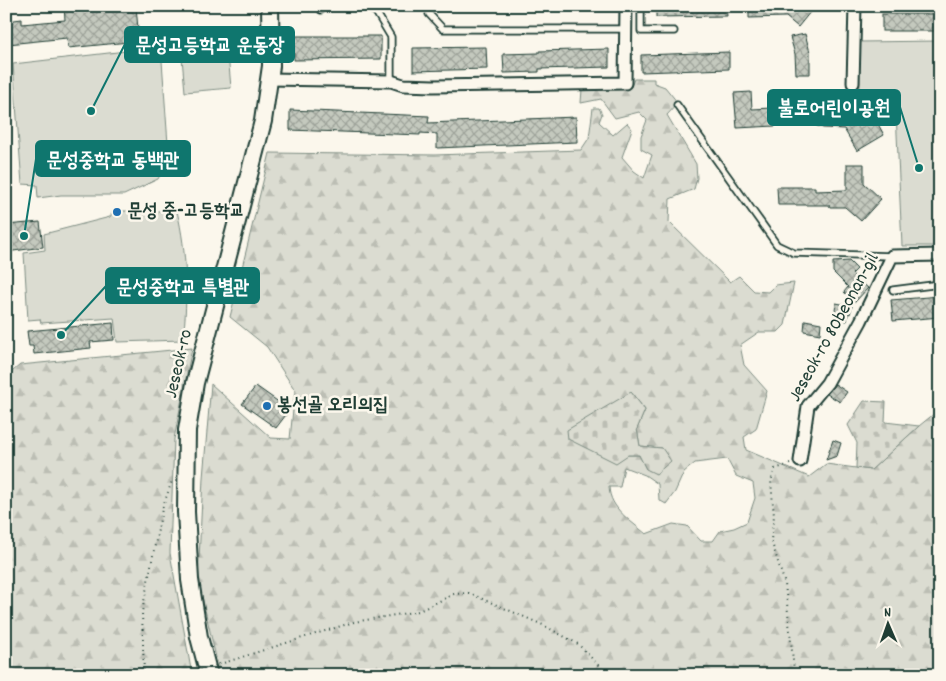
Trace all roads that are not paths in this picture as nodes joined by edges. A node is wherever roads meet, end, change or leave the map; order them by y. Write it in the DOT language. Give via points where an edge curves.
graph roads {
  1 [pos="270,6"];
  2 [pos="327,6"];
  3 [pos="365,6"];
  4 [pos="626,6"];
  5 [pos="641,6"];
  6 [pos="855,6"];
  7 [pos="321,10"];
  8 [pos="429,14"];
  9 [pos="626,29"];
  10 [pos="674,31"];
  11 [pos="269,79"];
  12 [pos="391,81"];
  13 [pos="853,83"];
  14 [pos="677,105"];
  15 [pos="940,255"];
  16 [pos="892,256"];
  17 [pos="940,284"];
  18 [pos="893,290"];
  19 [pos="800,461"];
  20 [pos="209,675"];
  1 -- 11 [label="street, Jeseok-ro"];
  2 -- 7 [label="lane"];
  3 -- 12 [label="lane" via="376,12 391,37"];
  4 -- 9 [label="street"];
  5 -- 10 [label="lane" via="641,31"];
  6 -- 13 [label="street"];
  8 -- 9 [label="lane" via="443,29"];
  9 -- 12 [label="street" via="625,83 433,86 403,85"];
  11 -- 12 [label="street"];
  11 -- 20 [label="street, Jeseok-ro" via="259,140 225,262 195,383 187,430 190,580"];
  14 -- 16 [label="lane" via="777,245 794,253"];
  15 -- 16 [label="street, Jeseok-ro 80beonan-gil"];
  16 -- 19 [label="street, Jeseok-ro 80beonan-gil" via="827,383 808,406"];
  17 -- 18 [label="lane"];
}
